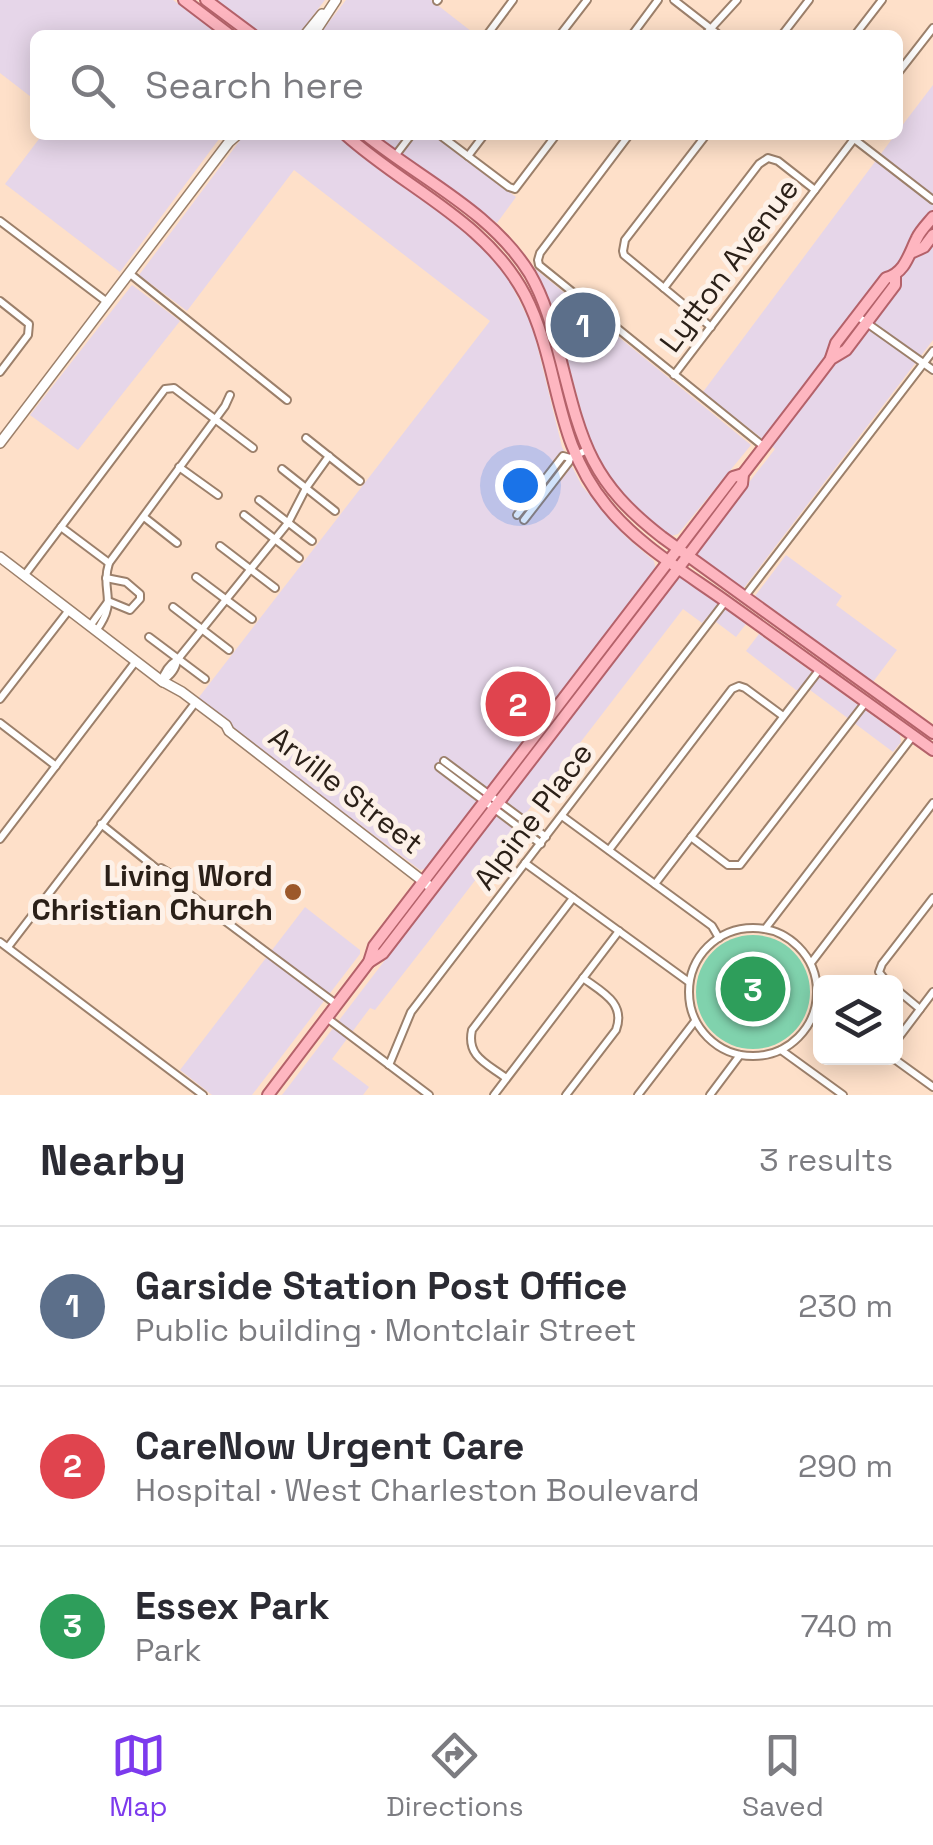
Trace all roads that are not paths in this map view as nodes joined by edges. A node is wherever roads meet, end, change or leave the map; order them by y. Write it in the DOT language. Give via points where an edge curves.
graph roads {
  1 [pos="184,0"];
  2 [pos="206,0"];
  3 [pos="336,0"];
  4 [pos="513,0"];
  5 [pos="586,0"];
  6 [pos="658,0"];
  7 [pos="674,0"];
  8 [pos="736,0"];
  9 [pos="809,0"];
  10 [pos="882,0"];
  11 [pos="328,12"];
  12 [pos="933,28"];
  13 [pos="223,30"];
  14 [pos="246,30"];
  15 [pos="309,30"];
  16 [pos="316,30"];
  17 [pos="491,30"];
  18 [pos="564,30"];
  19 [pos="636,30"];
  20 [pos="706,30"];
  21 [pos="708,30"];
  22 [pos="786,30"];
  23 [pos="859,30"];
  24 [pos="903,67"];
  25 [pos="230,140"];
  26 [pos="352,140"];
  27 [pos="373,140"];
  28 [pos="407,140"];
  29 [pos="447,140"];
  30 [pos="480,140"];
  31 [pos="552,140"];
  32 [pos="625,140"];
  33 [pos="702,140"];
  34 [pos="850,140"];
  35 [pos="858,140"];
  36 [pos="358,145"];
  37 [pos="395,156"];
  38 [pos="468,156"];
  39 [pos="387,168"];
  40 [pos="426,179"];
  41 [pos="816,190"];
  42 [pos="933,200"];
  43 [pos="933,217"];
  44 [pos="0,220"];
  45 [pos="933,236"];
  46 [pos="914,252"];
  47 [pos="128,273"];
  48 [pos="664,288"];
  49 [pos="525,296"];
  50 [pos="0,302"];
  51 [pos="107,302"];
  52 [pos="862,319"];
  53 [pos="551,322"];
  54 [pos="711,326"];
  55 [pos="933,351"];
  56 [pos="924,363"];
  57 [pos="933,370"];
  58 [pos="0,372"];
  59 [pos="674,375"];
  60 [pos="230,395"];
  61 [pos="288,400"];
  62 [pos="216,418"];
  63 [pos="306,438"];
  64 [pos="0,442"];
  65 [pos="764,447"];
  66 [pos="253,448"];
  67 [pos="587,450"];
  68 [pos="329,456"];
  69 [pos="572,457"];
  70 [pos="179,467"];
  71 [pos="282,469"];
  72 [pos="743,474"];
  73 [pos="360,481"];
  74 [pos="306,488"];
  75 [pos="218,495"];
  76 [pos="259,500"];
  77 [pos="335,511"];
  78 [pos="244,515"];
  79 [pos="144,518"];
  80 [pos="520,518"];
  81 [pos="702,518"];
  82 [pos="288,523"];
  83 [pos="61,527"];
  84 [pos="662,536"];
  85 [pos="275,540"];
  86 [pos="312,541"];
  87 [pos="177,543"];
  88 [pos="220,546"];
  89 [pos="683,552"];
  90 [pos="0,557"];
  91 [pos="299,558"];
  92 [pos="109,563"];
  93 [pos="674,564"];
  94 [pos="252,570"];
  95 [pos="24,576"];
  96 [pos="196,577"];
  97 [pos="106,578"];
  98 [pos="275,588"];
  99 [pos="744,596"];
  100 [pos="227,600"];
  101 [pos="108,602"];
  102 [pos="726,602"];
  103 [pos="173,607"];
  104 [pos="69,610"];
  105 [pos="252,619"];
  106 [pos="93,628"];
  107 [pos="201,629"];
  108 [pos="149,637"];
  109 [pos="605,645"];
  110 [pos="229,650"];
  111 [pos="796,652"];
  112 [pos="826,656"];
  113 [pos="178,659"];
  114 [pos="136,661"];
  115 [pos="840,666"];
  116 [pos="820,669"];
  117 [pos="162,680"];
  118 [pos="205,680"];
  119 [pos="592,681"];
  120 [pos="577,682"];
  121 [pos="0,699"];
  122 [pos="866,702"];
  123 [pos="191,703"];
  124 [pos="783,716"];
  125 [pos="0,723"];
  126 [pos="554,730"];
  127 [pos="933,734"];
  128 [pos="912,736"];
  129 [pos="933,750"];
  130 [pos="441,764"];
  131 [pos="56,766"];
  132 [pos="492,802"];
  133 [pos="933,803"];
  134 [pos="562,816"];
  135 [pos="102,824"];
  136 [pos="692,837"];
  137 [pos="0,839"];
  138 [pos="543,840"];
  139 [pos="608,850"];
  140 [pos="525,864"];
  141 [pos="655,884"];
  142 [pos="428,885"];
  143 [pos="573,898"];
  144 [pos="933,898"];
  145 [pos="764,929"];
  146 [pos="619,931"];
  147 [pos="719,938"];
  148 [pos="0,942"];
  149 [pos="8,948"];
  150 [pos="811,964"];
  151 [pos="814,975"];
  152 [pos="882,975"];
  153 [pos="583,978"];
  154 [pos="689,982"];
  155 [pos="933,992"];
  156 [pos="903,995"];
  157 [pos="337,1005"];
  158 [pos="920,1008"];
  159 [pos="813,1014"];
  160 [pos="327,1018"];
  161 [pos="695,1020"];
  162 [pos="903,1031"];
  163 [pos="781,1050"];
  164 [pos="740,1055"];
  165 [pos="389,1064"];
  166 [pos="902,1065"];
  167 [pos="506,1078"];
  168 [pos="933,1086"];
  169 [pos="202,1095"];
  170 [pos="268,1095"];
  171 [pos="430,1095"];
  172 [pos="494,1095"];
  173 [pos="566,1095"];
  174 [pos="638,1095"];
  175 [pos="710,1095"];
  176 [pos="843,1095"];
  1 -- 13 [label="main road"];
  2 -- 14 [label="main road"];
  3 -- 11 [label="street"];
  4 -- 17 [label="street"];
  5 -- 18 [label="street"];
  6 -- 19 [label="street"];
  7 -- 20 [label="street"];
  8 -- 21 [label="street"];
  9 -- 22 [label="street"];
  10 -- 23 [label="street"];
  11 -- 15 [label="street"];
  11 -- 16 [label="street"];
  12 -- 24 [label="street"];
  25 -- 47 [label="street"];
  26 -- 36 [label="main road"];
  27 -- 37 [label="main road"];
  28 -- 37 [label="street"];
  29 -- 38 [label="street"];
  30 -- 38 [label="street"];
  31 -- 38 [label="street" via="515,189"];
  32 -- 59 [label="street" via="538,260"];
  33 -- 48 [label="street" via="622,251"];
  34 -- 41 [label="street, Lytton Avenue"];
  35 -- 42 [label="street"];
  36 -- 37 [label="main road" via="390,160"];
  36 -- 39 [label="main road"];
  37 -- 40 [label="main road"];
  39 -- 40 [label="main road"];
  39 -- 49 [label="main road" via="477,233"];
  40 -- 53 [label="main road" via="505,242"];
  41 -- 48 [label="street" via="768,158"];
  41 -- 54 [label="street, Lytton Avenue"];
  43 -- 46 [label="main road"];
  44 -- 51 [label="street"];
  45 -- 46 [label="main road"];
  46 -- 52 [label="main road" via="886,278"];
  47 -- 51 [label="street"];
  47 -- 61 [label="street"];
  48 -- 54 [label="street"];
  49 -- 53 [label="main road" via="534,296"];
  49 -- 69 [label="main road"];
  50 -- 58 [label="street" via="30,330"];
  51 -- 64 [label="street"];
  52 -- 56 [label="street"];
  52 -- 65 [label="main road" via="836,344 831,360"];
  53 -- 67 [label="main road"];
  54 -- 59 [label="street, Lytton Avenue"];
  55 -- 56 [label="street"];
  56 -- 57 [label="street"];
  56 -- 99 [label="street"];
  59 -- 65 [label="street"];
  60 -- 62 [label="street"];
  62 -- 66 [label="street"];
  62 -- 70 [label="street"];
  62 -- 83 [label="street" via="165,389"];
  63 -- 68 [label="street"];
  65 -- 72 [label="main road"];
  67 -- 69 [label="street"];
  67 -- 84 [label="main road" via="617,497"];
  68 -- 73 [label="street"];
  68 -- 74 [label="street"];
  69 -- 80 [label="street" via="562,456"];
  69 -- 93 [label="main road" via="626,528"];
  70 -- 75 [label="street"];
  70 -- 79 [label="street"];
  71 -- 74 [label="street"];
  72 -- 81 [label="main road" via="733,477"];
  72 -- 89 [label="main road" via="742,484"];
  74 -- 77 [label="street"];
  74 -- 82 [label="street"];
  76 -- 82 [label="street"];
  78 -- 85 [label="street"];
  79 -- 87 [label="street"];
  79 -- 92 [label="street"];
  81 -- 84 [label="main road" via="678,537"];
  81 -- 89 [label="main road"];
  82 -- 85 [label="street"];
  82 -- 86 [label="street"];
  83 -- 92 [label="street"];
  83 -- 95 [label="street"];
  84 -- 89 [label="main road"];
  85 -- 91 [label="street"];
  85 -- 94 [label="street"];
  88 -- 94 [label="street"];
  89 -- 93 [label="main road"];
  89 -- 99 [label="main road"];
  90 -- 95 [label="street, Arville Street"];
  92 -- 97 [label="street"];
  93 -- 102 [label="main road"];
  93 -- 109 [label="main road"];
  93 -- 119 [label="main road"];
  94 -- 98 [label="street"];
  94 -- 100 [label="street"];
  95 -- 104 [label="street, Arville Street"];
  96 -- 100 [label="street"];
  97 -- 101 [label="street"];
  97 -- 101 [label="street" via="140,594 130,610"];
  99 -- 112 [label="main road"];
  100 -- 105 [label="street"];
  100 -- 107 [label="street"];
  101 -- 106 [label="street" via="108,613"];
  102 -- 111 [label="main road"];
  102 -- 134 [label="street, Alpine Place"];
  103 -- 107 [label="street"];
  104 -- 106 [label="street, Arville Street"];
  104 -- 121 [label="street"];
  106 -- 114 [label="street, Arville Street"];
  107 -- 110 [label="street"];
  107 -- 113 [label="street"];
  108 -- 113 [label="street"];
  109 -- 119 [label="main road"];
  109 -- 120 [label="main road"];
  111 -- 112 [label="main road"];
  111 -- 116 [label="main road"];
  112 -- 115 [label="main road"];
  113 -- 117 [label="street"];
  113 -- 118 [label="street"];
  114 -- 117 [label="street, Arville Street"];
  114 -- 131 [label="street"];
  115 -- 116 [label="main road" via="824,663"];
  115 -- 127 [label="main road"];
  116 -- 122 [label="main road"];
  116 -- 124 [label="street"];
  117 -- 123 [label="street, Arville Street"];
  119 -- 126 [label="main road"];
  120 -- 126 [label="main road"];
  120 -- 132 [label="main road"];
  122 -- 128 [label="main road"];
  122 -- 136 [label="street" via="744,862 728,865"];
  123 -- 135 [label="street"];
  123 -- 142 [label="street, Arville Street"];
  124 -- 136 [label="street"];
  124 -- 139 [label="street" via="745,688 732,689"];
  125 -- 131 [label="street"];
  126 -- 132 [label="main road"];
  128 -- 129 [label="main road"];
  128 -- 145 [label="street"];
  130 -- 132 [label="street"];
  131 -- 137 [label="street"];
  132 -- 138 [label="street"];
  132 -- 142 [label="main road"];
  133 -- 150 [label="street"];
  134 -- 138 [label="street, Alpine Place"];
  134 -- 139 [label="street"];
  135 -- 149 [label="street"];
  135 -- 157 [label="street"];
  136 -- 141 [label="street"];
  138 -- 140 [label="street, Alpine Place"];
  139 -- 141 [label="street"];
  140 -- 143 [label="street"];
  140 -- 165 [label="street, Alpine Place" via="411,1012"];
  141 -- 147 [label="street"];
  142 -- 157 [label="main road" via="374,946 370,962"];
  143 -- 146 [label="street"];
  143 -- 167 [label="street" via="472,1030 472,1049"];
  144 -- 152 [label="street" via="882,964"];
  145 -- 147 [label="street"];
  145 -- 150 [label="street" via="791,940"];
  146 -- 153 [label="street"];
  146 -- 154 [label="street"];
  147 -- 154 [label="street" via="701,954"];
  148 -- 149 [label="street"];
  149 -- 169 [label="street"];
  150 -- 151 [label="street"];
  153 -- 167 [label="street"];
  153 -- 173 [label="street" via="615,1003 620,1018"];
  154 -- 161 [label="street"];
  155 -- 158 [label="street"];
  156 -- 158 [label="street"];
  157 -- 160 [label="main road"];
  158 -- 162 [label="street"];
  159 -- 163 [label="street"];
  160 -- 165 [label="street"];
  160 -- 170 [label="main road"];
  161 -- 164 [label="street" via="718,1047"];
  161 -- 174 [label="street"];
  163 -- 164 [label="street"];
  163 -- 176 [label="street"];
  164 -- 175 [label="street"];
  165 -- 171 [label="street"];
  166 -- 168 [label="street"];
  167 -- 172 [label="street"];
}
